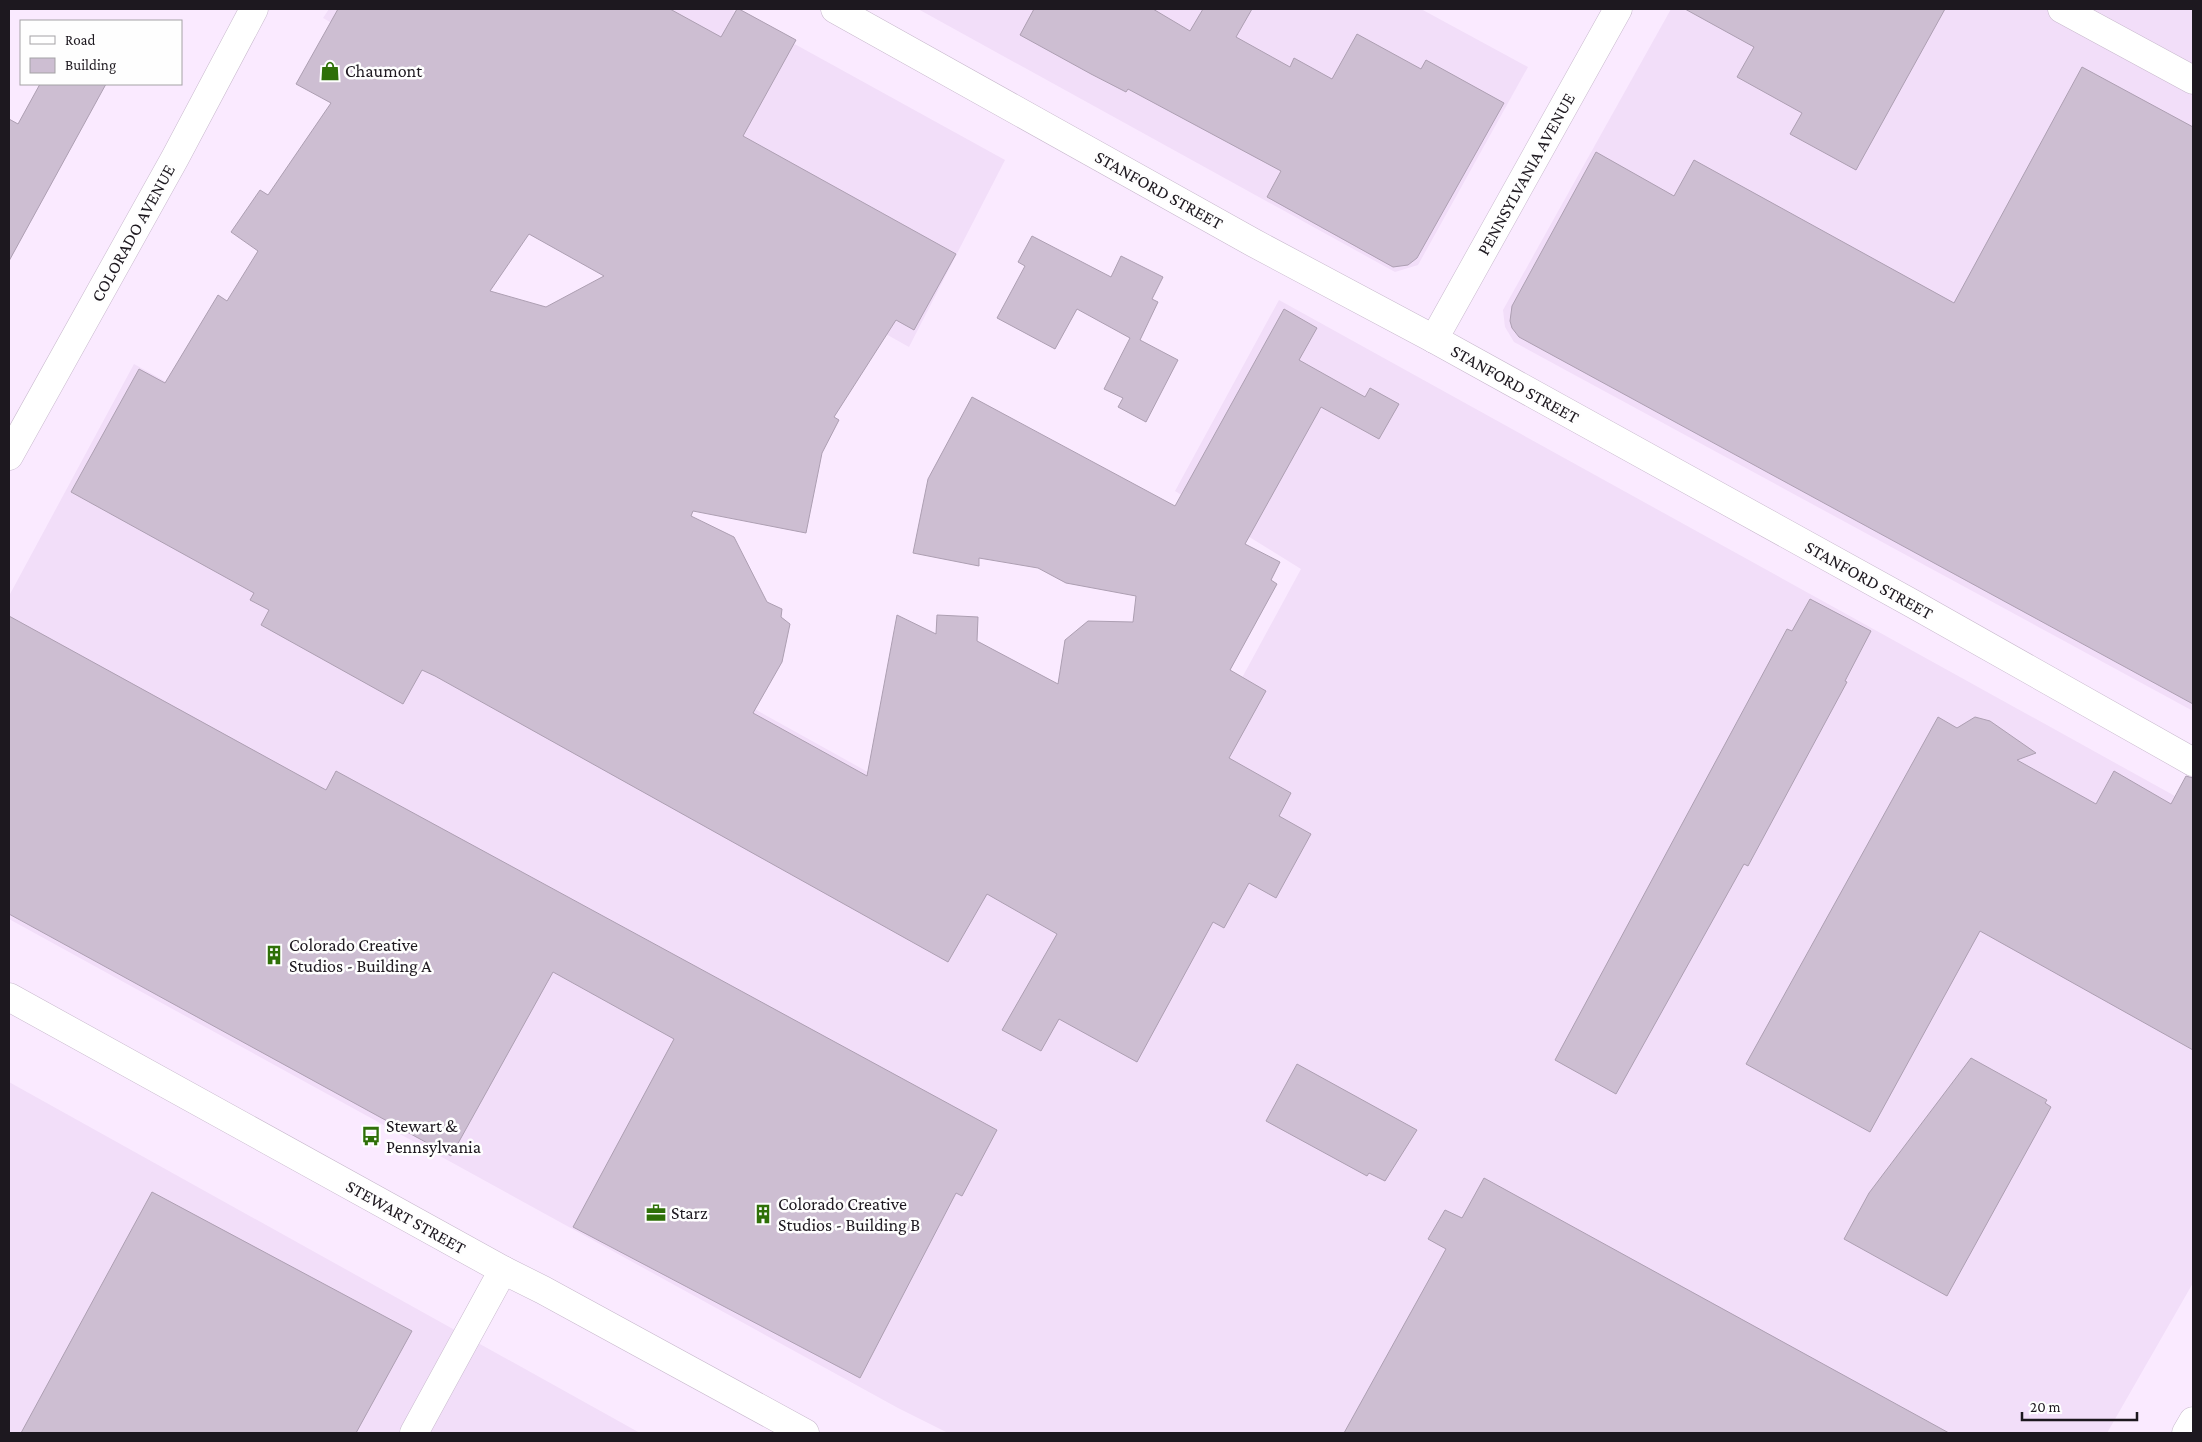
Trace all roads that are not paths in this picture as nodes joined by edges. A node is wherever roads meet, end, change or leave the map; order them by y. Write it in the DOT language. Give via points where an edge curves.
graph roads {
  1 [pos="254,9"];
  2 [pos="835,9"];
  3 [pos="1618,9"];
  4 [pos="2062,9"];
  5 [pos="2193,80"];
  6 [pos="1434,339"];
  7 [pos="9,456"];
  8 [pos="2193,762"];
  9 [pos="9,997"];
  10 [pos="502,1270"];
  11 [pos="2193,1421"];
  12 [pos="414,1433"];
  13 [pos="805,1433"];
  14 [pos="2186,1433"];
  1 -- 7 [label="street, COLORADO AVENUE"];
  2 -- 6 [label="street, STANFORD STREET" via="1254,243"];
  3 -- 6 [label="street, PENNSYLVANIA AVENUE"];
  4 -- 5 [label="street"];
  6 -- 8 [label="street, STANFORD STREET"];
  9 -- 10 [label="street, STEWART STREET"];
  10 -- 12 [label="street"];
  10 -- 13 [label="street, STEWART STREET"];
  11 -- 14 [label="street"];
}
